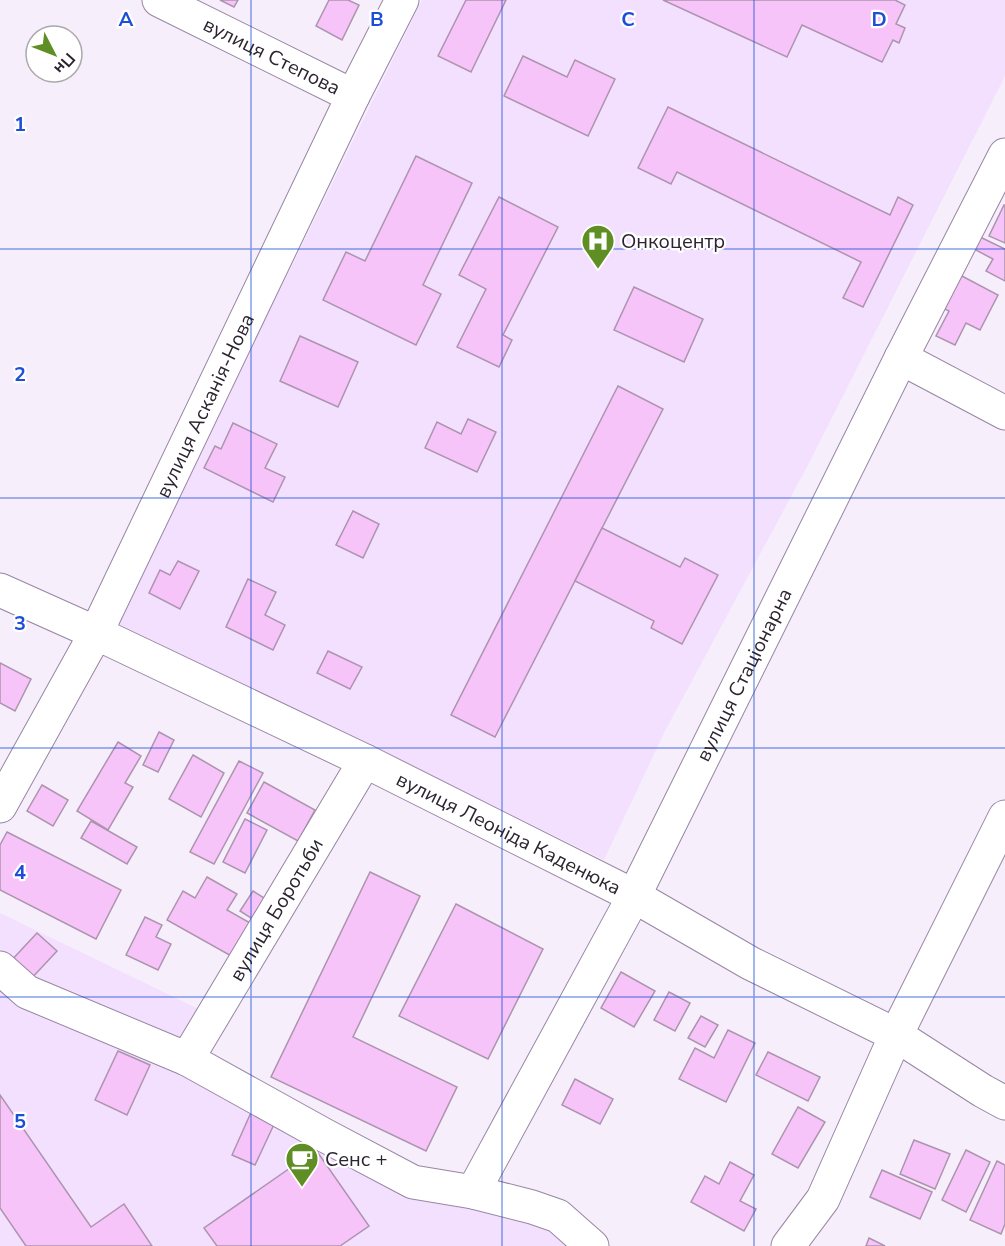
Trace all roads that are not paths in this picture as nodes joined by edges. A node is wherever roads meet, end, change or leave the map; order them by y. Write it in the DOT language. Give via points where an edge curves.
graph roads {
  1 [pos="159,0"];
  2 [pos="402,0"];
  3 [pos="353,96"];
  4 [pos="1005,155"];
  5 [pos="901,357"];
  6 [pos="1005,413"];
  7 [pos="0,590"];
  8 [pos="96,633"];
  9 [pos="365,761"];
  10 [pos="0,806"];
  11 [pos="1005,817"];
  12 [pos="634,896"];
  13 [pos="0,968"];
  14 [pos="896,1035"];
  15 [pos="187,1059"];
  16 [pos="1005,1103"];
  17 [pos="473,1192"];
  18 [pos="592,1246"];
  19 [pos="788,1246"];
  1 -- 3 [label="street, вулиця Степова"];
  2 -- 3 [label="street, вулиця Асканія-Нова"];
  3 -- 8 [label="street, вулиця Асканія-Нова"];
  4 -- 5 [label="street, вулиця Стаціонарна"];
  5 -- 6 [label="street"];
  5 -- 12 [label="street, вулиця Стаціонарна"];
  7 -- 8 [label="street, вулиця Леоніда Каденюка"];
  8 -- 9 [label="street, вулиця Леоніда Каденюка"];
  8 -- 10 [label="street, вулиця Асканія-Нова"];
  9 -- 12 [label="street, вулиця Леоніда Каденюка"];
  9 -- 15 [label="street, вулиця Боротьби"];
  11 -- 14 [label="street"];
  12 -- 14 [label="street, вулиця Леоніда Каденюка" via="750,963"];
  12 -- 17 [label="street, вулиця Стаціонарна"];
  13 -- 15 [label="street" via="27,993"];
  14 -- 16 [label="street, вулиця Леоніда Каденюка"];
  14 -- 19 [label="street" via="823,1199"];
  15 -- 17 [label="street" via="413,1182"];
  17 -- 18 [label="street" via="558,1216"];
}
